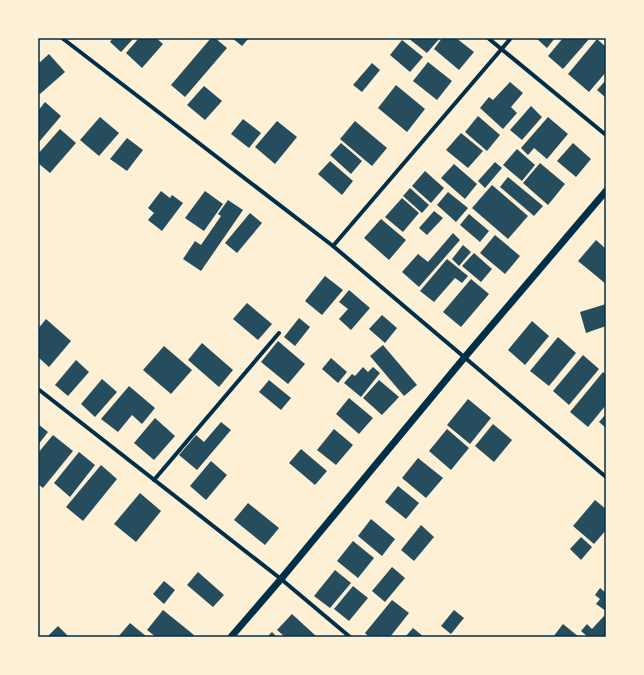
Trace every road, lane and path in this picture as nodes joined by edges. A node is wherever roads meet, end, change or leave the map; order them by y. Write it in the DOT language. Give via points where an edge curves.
graph roads {
  1 [pos="62,38"];
  2 [pos="488,38"];
  3 [pos="511,38"];
  4 [pos="501,49"];
  5 [pos="606,135"];
  6 [pos="606,191"];
  7 [pos="333,246"];
  8 [pos="279,333"];
  9 [pos="464,358"];
  10 [pos="38,389"];
  11 [pos="606,477"];
  12 [pos="154,480"];
  13 [pos="281,579"];
  14 [pos="231,637"];
  15 [pos="350,637"];
  1 -- 7 [label="street"];
  2 -- 4 [label="street"];
  3 -- 4 [label="street"];
  4 -- 5 [label="street"];
  4 -- 7 [label="street"];
  6 -- 9 [label="street"];
  7 -- 9 [label="street"];
  8 -- 12 [label="street"];
  9 -- 11 [label="street"];
  9 -- 13 [label="street"];
  10 -- 12 [label="street"];
  12 -- 13 [label="street"];
  13 -- 14 [label="street"];
  13 -- 15 [label="street"];
}
